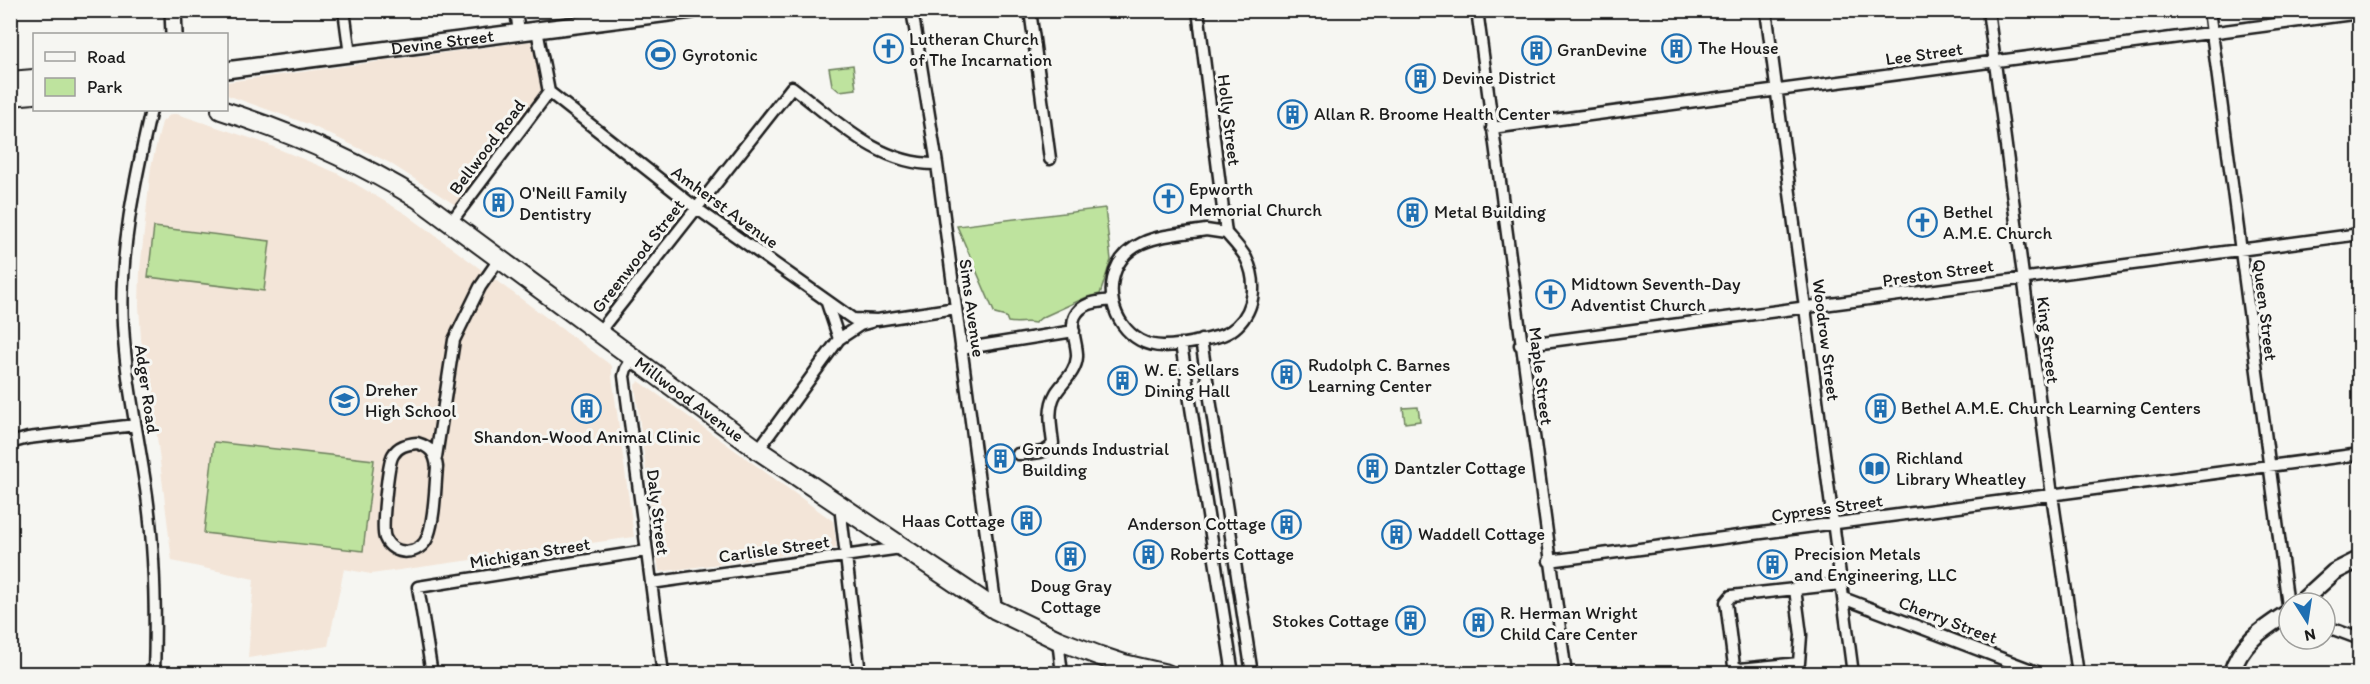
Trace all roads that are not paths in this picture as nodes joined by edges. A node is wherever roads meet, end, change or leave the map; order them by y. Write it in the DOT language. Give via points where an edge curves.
graph roads {
  1 [pos="173,10"];
  2 [pos="344,10"];
  3 [pos="516,10"];
  4 [pos="692,10"];
  5 [pos="912,10"];
  6 [pos="1030,10"];
  7 [pos="1198,10"];
  8 [pos="1477,10"];
  9 [pos="1766,10"];
  10 [pos="1988,10"];
  11 [pos="2209,10"];
  12 [pos="2360,13"];
  13 [pos="537,30"];
  14 [pos="2212,32"];
  15 [pos="174,33"];
  16 [pos="519,33"];
  17 [pos="350,54"];
  18 [pos="1995,61"];
  19 [pos="228,70"];
  20 [pos="33,79"];
  21 [pos="10,81"];
  22 [pos="1776,90"];
  23 [pos="549,92"];
  24 [pos="33,94"];
  25 [pos="10,96"];
  26 [pos="151,111"];
  27 [pos="224,111"];
  28 [pos="1492,128"];
  29 [pos="1050,159"];
  30 [pos="937,164"];
  31 [pos="696,208"];
  32 [pos="451,222"];
  33 [pos="1226,233"];
  34 [pos="2360,234"];
  35 [pos="2241,249"];
  36 [pos="500,258"];
  37 [pos="2024,278"];
  38 [pos="826,300"];
  39 [pos="1111,300"];
  40 [pos="1805,307"];
  41 [pos="956,308"];
  42 [pos="877,320"];
  43 [pos="1074,331"];
  44 [pos="600,332"];
  45 [pos="839,339"];
  46 [pos="1201,340"];
  47 [pos="1181,344"];
  48 [pos="1521,345"];
  49 [pos="961,349"];
  50 [pos="633,358"];
  51 [pos="135,425"];
  52 [pos="10,443"];
  53 [pos="758,450"];
  54 [pos="1018,454"];
  55 [pos="2360,454"];
  56 [pos="436,457"];
  57 [pos="2269,466"];
  58 [pos="2052,495"];
  59 [pos="840,506"];
  60 [pos="1834,524"];
  61 [pos="901,548"];
  62 [pos="646,551"];
  63 [pos="846,555"];
  64 [pos="2360,559"];
  65 [pos="1549,561"];
  66 [pos="651,583"];
  67 [pos="1841,584"];
  68 [pos="1795,589"];
  69 [pos="2286,591"];
  70 [pos="2314,591"];
  71 [pos="1843,598"];
  72 [pos="996,610"];
  73 [pos="2277,620"];
  74 [pos="2337,630"];
  75 [pos="2360,639"];
  76 [pos="1058,640"];
  77 [pos="154,674"];
  78 [pos="432,674"];
  79 [pos="663,674"];
  80 [pos="860,674"];
  81 [pos="1062,674"];
  82 [pos="1167,674"];
  83 [pos="1233,674"];
  84 [pos="1252,674"];
  85 [pos="1566,674"];
  86 [pos="1853,674"];
  87 [pos="2042,674"];
  88 [pos="2078,674"];
  89 [pos="2231,674"];
  1 -- 15 [label="main road"];
  2 -- 17 [label="street"];
  3 -- 16 [label="street"];
  4 -- 13 [label="main road, Devine Street"];
  5 -- 30 [label="street, Sims Avenue"];
  6 -- 29 [label="street"];
  7 -- 33 [label="street, Holly Street"];
  8 -- 28 [label="street, Maple Street"];
  9 -- 22 [label="street, Woodrow Street"];
  10 -- 18 [label="street, King Street"];
  11 -- 14 [label="street, Queen Street"];
  12 -- 14 [label="street, Lee Street"];
  13 -- 16 [label="main road, Devine Street"];
  13 -- 23 [label="street"];
  14 -- 18 [label="street, Lee Street"];
  14 -- 35 [label="street, Queen Street"];
  16 -- 17 [label="main road, Devine Street"];
  17 -- 19 [label="main road, Devine Street"];
  18 -- 22 [label="street, Lee Street"];
  18 -- 37 [label="street, King Street"];
  20 -- 21 [label="main road"];
  22 -- 28 [label="street, Lee Street"];
  22 -- 40 [label="street, Woodrow Street"];
  23 -- 31 [label="street, Amherst Avenue"];
  23 -- 32 [label="street, Bellwood Road"];
  24 -- 25 [label="main road"];
  26 -- 51 [label="street, Adger Road" via="129,218 122,287"];
  27 -- 32 [label="main road, Millwood Avenue" via="353,161"];
  28 -- 48 [label="street, Maple Street"];
  30 -- 31 [label="street, Greenwood Street" via="914,164 858,139 792,87"];
  30 -- 41 [label="street, Sims Avenue"];
  31 -- 38 [label="street, Amherst Avenue"];
  31 -- 44 [label="street, Greenwood Street"];
  32 -- 36 [label="main road, Millwood Avenue"];
  33 -- 39 [label="street" via="1206,230 1144,240 1131,248 1115,270"];
  33 -- 46 [label="street" via="1246,258 1253,276 1250,306 1238,326 1224,335"];
  34 -- 35 [label="street, Preston Street"];
  35 -- 37 [label="street, Preston Street"];
  35 -- 57 [label="street, Queen Street"];
  36 -- 44 [label="main road, Millwood Avenue"];
  36 -- 56 [label="street" via="480,287 454,340"];
  37 -- 40 [label="street, Preston Street"];
  37 -- 58 [label="street, King Street"];
  38 -- 42 [label="street, Amherst Avenue" via="853,319"];
  38 -- 45 [label="street"];
  39 -- 43 [label="street" via="1084,306 1075,316"];
  39 -- 47 [label="street" via="1125,329 1136,336 1161,346"];
  40 -- 48 [label="street, Preston Street"];
  40 -- 60 [label="street, Woodrow Street"];
  41 -- 42 [label="street, Amherst Avenue"];
  41 -- 49 [label="street, Sims Avenue"];
  42 -- 45 [label="street" via="860,325"];
  43 -- 49 [label="street"];
  43 -- 54 [label="street" via="1077,358 1054,395 1050,415 1052,447"];
  44 -- 50 [label="main road, Millwood Avenue"];
  45 -- 53 [label="street"];
  46 -- 47 [label="street"];
  46 -- 84 [label="street"];
  47 -- 83 [label="street"];
  48 -- 65 [label="street, Maple Street"];
  49 -- 72 [label="street, Sims Avenue"];
  50 -- 53 [label="main road, Millwood Avenue"];
  50 -- 62 [label="street, Daly Street" via="624,376"];
  51 -- 52 [label="street"];
  51 -- 77 [label="street, Adger Road" via="153,546"];
  53 -- 59 [label="main road, Millwood Avenue"];
  55 -- 57 [label="street, Cypress Street"];
  56 -- 56 [label="street" via="426,445 417,443 400,448 390,460 382,529 394,549 412,551 429,535"];
  57 -- 58 [label="street, Cypress Street"];
  57 -- 69 [label="street, Queen Street"];
  58 -- 60 [label="street, Cypress Street"];
  58 -- 88 [label="street, King Street"];
  59 -- 61 [label="main road, Millwood Avenue"];
  59 -- 63 [label="street"];
  60 -- 65 [label="street, Cypress Street"];
  60 -- 67 [label="street, Woodrow Street"];
  61 -- 63 [label="street, Carlisle Street"];
  61 -- 72 [label="main road, Millwood Avenue"];
  62 -- 66 [label="street, Daly Street"];
  62 -- 78 [label="street, Michigan Street" via="418,587"];
  63 -- 66 [label="street, Carlisle Street"];
  63 -- 80 [label="street"];
  64 -- 70 [label="main road" via="2334,573"];
  65 -- 85 [label="street, Maple Street"];
  66 -- 79 [label="street, Daly Street"];
  67 -- 68 [label="street"];
  67 -- 71 [label="street, Woodrow Street"];
  68 -- 68 [label="street" via="1731,596 1726,602 1734,666 1740,669 1799,663 1801,635"];
  71 -- 86 [label="street, Woodrow Street"];
  71 -- 87 [label="street, Cherry Street"];
  72 -- 76 [label="main road, Millwood Avenue"];
  73 -- 89 [label="main road" via="2256,633 2235,660"];
  74 -- 75 [label="street"];
  76 -- 81 [label="street"];
  76 -- 82 [label="main road, Millwood Avenue" via="1124,664"];
}
